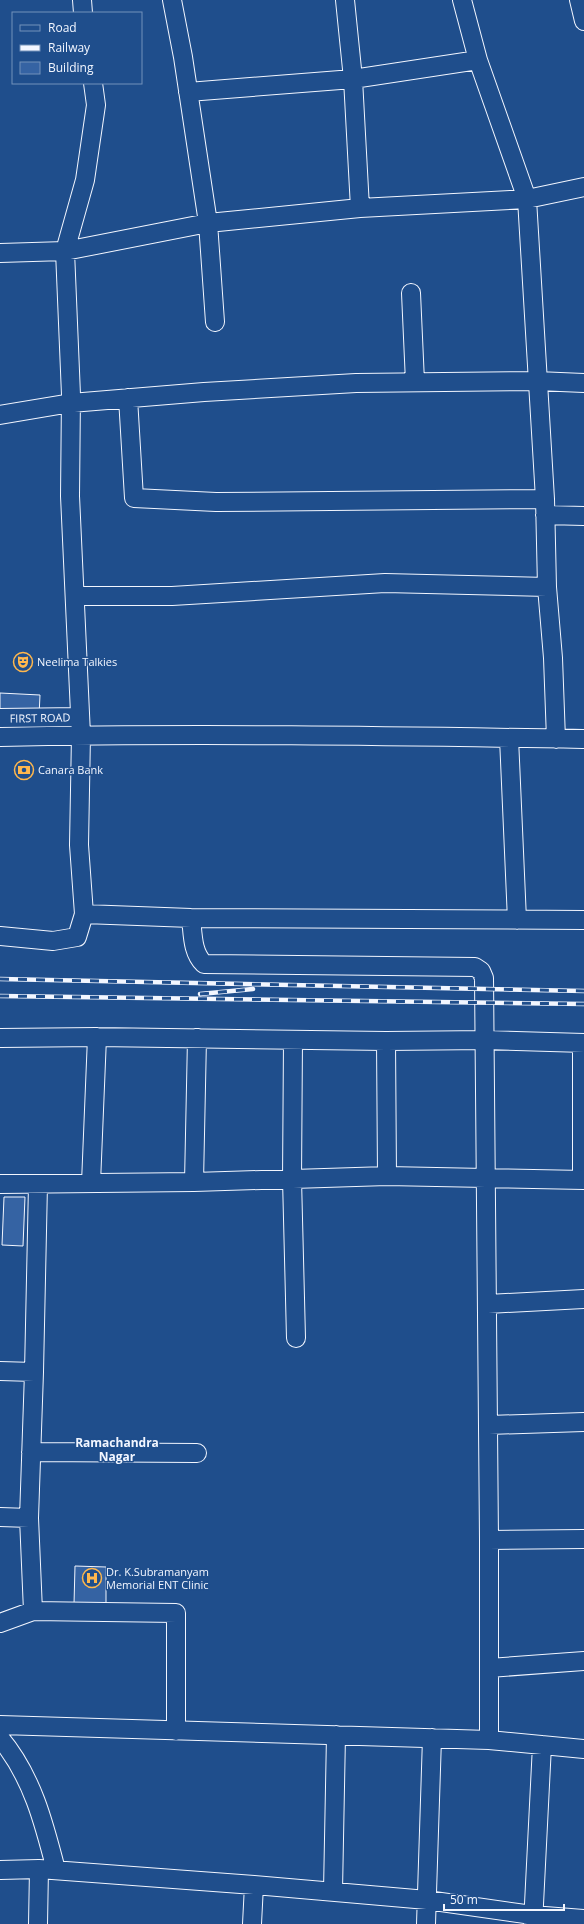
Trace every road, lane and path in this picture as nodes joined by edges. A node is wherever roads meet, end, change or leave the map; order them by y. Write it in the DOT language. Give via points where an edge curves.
graph roads {
  1 [pos="82,0"];
  2 [pos="172,0"];
  3 [pos="345,0"];
  4 [pos="462,0"];
  5 [pos="579,0"];
  6 [pos="83,12"];
  7 [pos="584,21"];
  8 [pos="478,60"];
  9 [pos="354,78"];
  10 [pos="93,84"];
  11 [pos="188,92"];
  12 [pos="584,187"];
  13 [pos="527,199"];
  14 [pos="360,208"];
  15 [pos="208,224"];
  16 [pos="65,251"];
  17 [pos="0,253"];
  18 [pos="411,293"];
  19 [pos="215,322"];
  20 [pos="537,381"];
  21 [pos="415,382"];
  22 [pos="584,383"];
  23 [pos="128,398"];
  24 [pos="71,403"];
  25 [pos="0,414"];
  26 [pos="545,507"];
  27 [pos="584,516"];
  28 [pos="547,587"];
  29 [pos="75,596"];
  30 [pos="79,717"];
  31 [pos="0,718"];
  32 [pos="81,735"];
  33 [pos="0,737"];
  34 [pos="509,738"];
  35 [pos="556,739"];
  36 [pos="584,739"];
  37 [pos="84,914"];
  38 [pos="191,918"];
  39 [pos="518,920"];
  40 [pos="584,920"];
  41 [pos="0,936"];
  42 [pos="97,1037"];
  43 [pos="0,1038"];
  44 [pos="197,1038"];
  45 [pos="293,1040"];
  46 [pos="486,1040"];
  47 [pos="386,1041"];
  48 [pos="583,1043"];
  49 [pos="387,1176"];
  50 [pos="487,1178"];
  51 [pos="292,1179"];
  52 [pos="583,1180"];
  53 [pos="194,1182"];
  54 [pos="91,1183"];
  55 [pos="0,1184"];
  56 [pos="38,1184"];
  57 [pos="584,1299"];
  58 [pos="488,1304"];
  59 [pos="296,1338"];
  60 [pos="0,1371"];
  61 [pos="34,1372"];
  62 [pos="584,1422"];
  63 [pos="489,1425"];
  64 [pos="31,1452"];
  65 [pos="197,1453"];
  66 [pos="0,1518"];
  67 [pos="29,1518"];
  68 [pos="584,1539"];
  69 [pos="490,1540"];
  70 [pos="33,1611"];
  71 [pos="0,1624"];
  72 [pos="584,1661"];
  73 [pos="489,1668"];
  74 [pos="0,1725"];
  75 [pos="176,1731"];
  76 [pos="336,1734"];
  77 [pos="0,1738"];
  78 [pos="432,1738"];
  79 [pos="489,1740"];
  80 [pos="542,1745"];
  81 [pos="584,1749"];
  82 [pos="0,1870"];
  83 [pos="48,1870"];
  84 [pos="254,1885"];
  85 [pos="333,1892"];
  86 [pos="427,1900"];
  87 [pos="584,1919"];
  88 [pos="533,1920"];
  89 [pos="38,1924"];
  90 [pos="252,1924"];
  91 [pos="426,1924"];
  1 -- 6 [label="street"];
  2 -- 11 [label="street"];
  3 -- 9 [label="street"];
  4 -- 8 [label="street"];
  5 -- 7 [label="street"];
  8 -- 9 [label="street"];
  8 -- 13 [label="street"];
  9 -- 11 [label="street"];
  9 -- 14 [label="street"];
  10 -- 16 [label="street" via="96,105 85,180"];
  11 -- 15 [label="street"];
  12 -- 13 [label="street"];
  13 -- 14 [label="street"];
  13 -- 20 [label="street"];
  14 -- 15 [label="street"];
  15 -- 16 [label="street"];
  15 -- 19 [label="street"];
  16 -- 17 [label="street"];
  16 -- 24 [label="street"];
  18 -- 21 [label="street"];
  20 -- 21 [label="street"];
  20 -- 22 [label="street"];
  20 -- 26 [label="street"];
  21 -- 23 [label="street" via="348,383"];
  23 -- 24 [label="street"];
  23 -- 26 [label="street" via="134,498 216,502"];
  24 -- 25 [label="street"];
  24 -- 29 [label="street" via="70,496"];
  26 -- 27 [label="street"];
  26 -- 28 [label="street"];
  28 -- 29 [label="street" via="385,583 172,596"];
  28 -- 35 [label="street"];
  29 -- 30 [label="street"];
  30 -- 31 [label="street, FIRST ROAD"];
  30 -- 32 [label="street"];
  32 -- 33 [label="street"];
  32 -- 34 [label="street"];
  32 -- 37 [label="street" via="79,846"];
  34 -- 35 [label="street"];
  34 -- 39 [label="street"];
  35 -- 36 [label="street"];
  37 -- 38 [label="street"];
  37 -- 41 [label="street" via="77,937 53,941"];
  38 -- 39 [label="street"];
  38 -- 46 [label="street" via="195,950 204,964 475,967 481,971 484,978"];
  39 -- 40 [label="street"];
  42 -- 43 [label="street"];
  42 -- 44 [label="street"];
  42 -- 54 [label="street"];
  44 -- 45 [label="street"];
  44 -- 53 [label="street"];
  45 -- 47 [label="street"];
  45 -- 51 [label="street"];
  46 -- 47 [label="street"];
  46 -- 48 [label="street"];
  46 -- 50 [label="street"];
  47 -- 49 [label="street"];
  48 -- 52 [label="street"];
  49 -- 50 [label="street"];
  49 -- 51 [label="street"];
  50 -- 52 [label="street"];
  50 -- 58 [label="street"];
  51 -- 53 [label="street"];
  51 -- 59 [label="street"];
  53 -- 54 [label="street"];
  54 -- 56 [label="street"];
  55 -- 56 [label="street"];
  56 -- 61 [label="street"];
  57 -- 58 [label="street"];
  58 -- 63 [label="street"];
  60 -- 61 [label="street"];
  61 -- 64 [label="street"];
  62 -- 63 [label="street"];
  63 -- 69 [label="street"];
  64 -- 65 [label="street"];
  64 -- 67 [label="street"];
  66 -- 67 [label="street"];
  67 -- 70 [label="street"];
  68 -- 69 [label="street"];
  69 -- 73 [label="street"];
  70 -- 71 [label="street"];
  70 -- 75 [label="street" via="176,1613"];
  72 -- 73 [label="street"];
  73 -- 79 [label="street"];
  74 -- 75 [label="street"];
  75 -- 76 [label="street"];
  76 -- 78 [label="street"];
  76 -- 85 [label="street"];
  77 -- 83 [label="street" via="23,1771 40,1812"];
  78 -- 79 [label="street"];
  78 -- 86 [label="street"];
  79 -- 80 [label="street"];
  80 -- 81 [label="street"];
  80 -- 88 [label="street"];
  82 -- 83 [label="street"];
  83 -- 84 [label="street"];
  83 -- 89 [label="street"];
  84 -- 85 [label="street"];
  84 -- 90 [label="street"];
  85 -- 86 [label="street"];
  86 -- 88 [label="street"];
  86 -- 91 [label="street"];
  87 -- 88 [label="street"];
}
